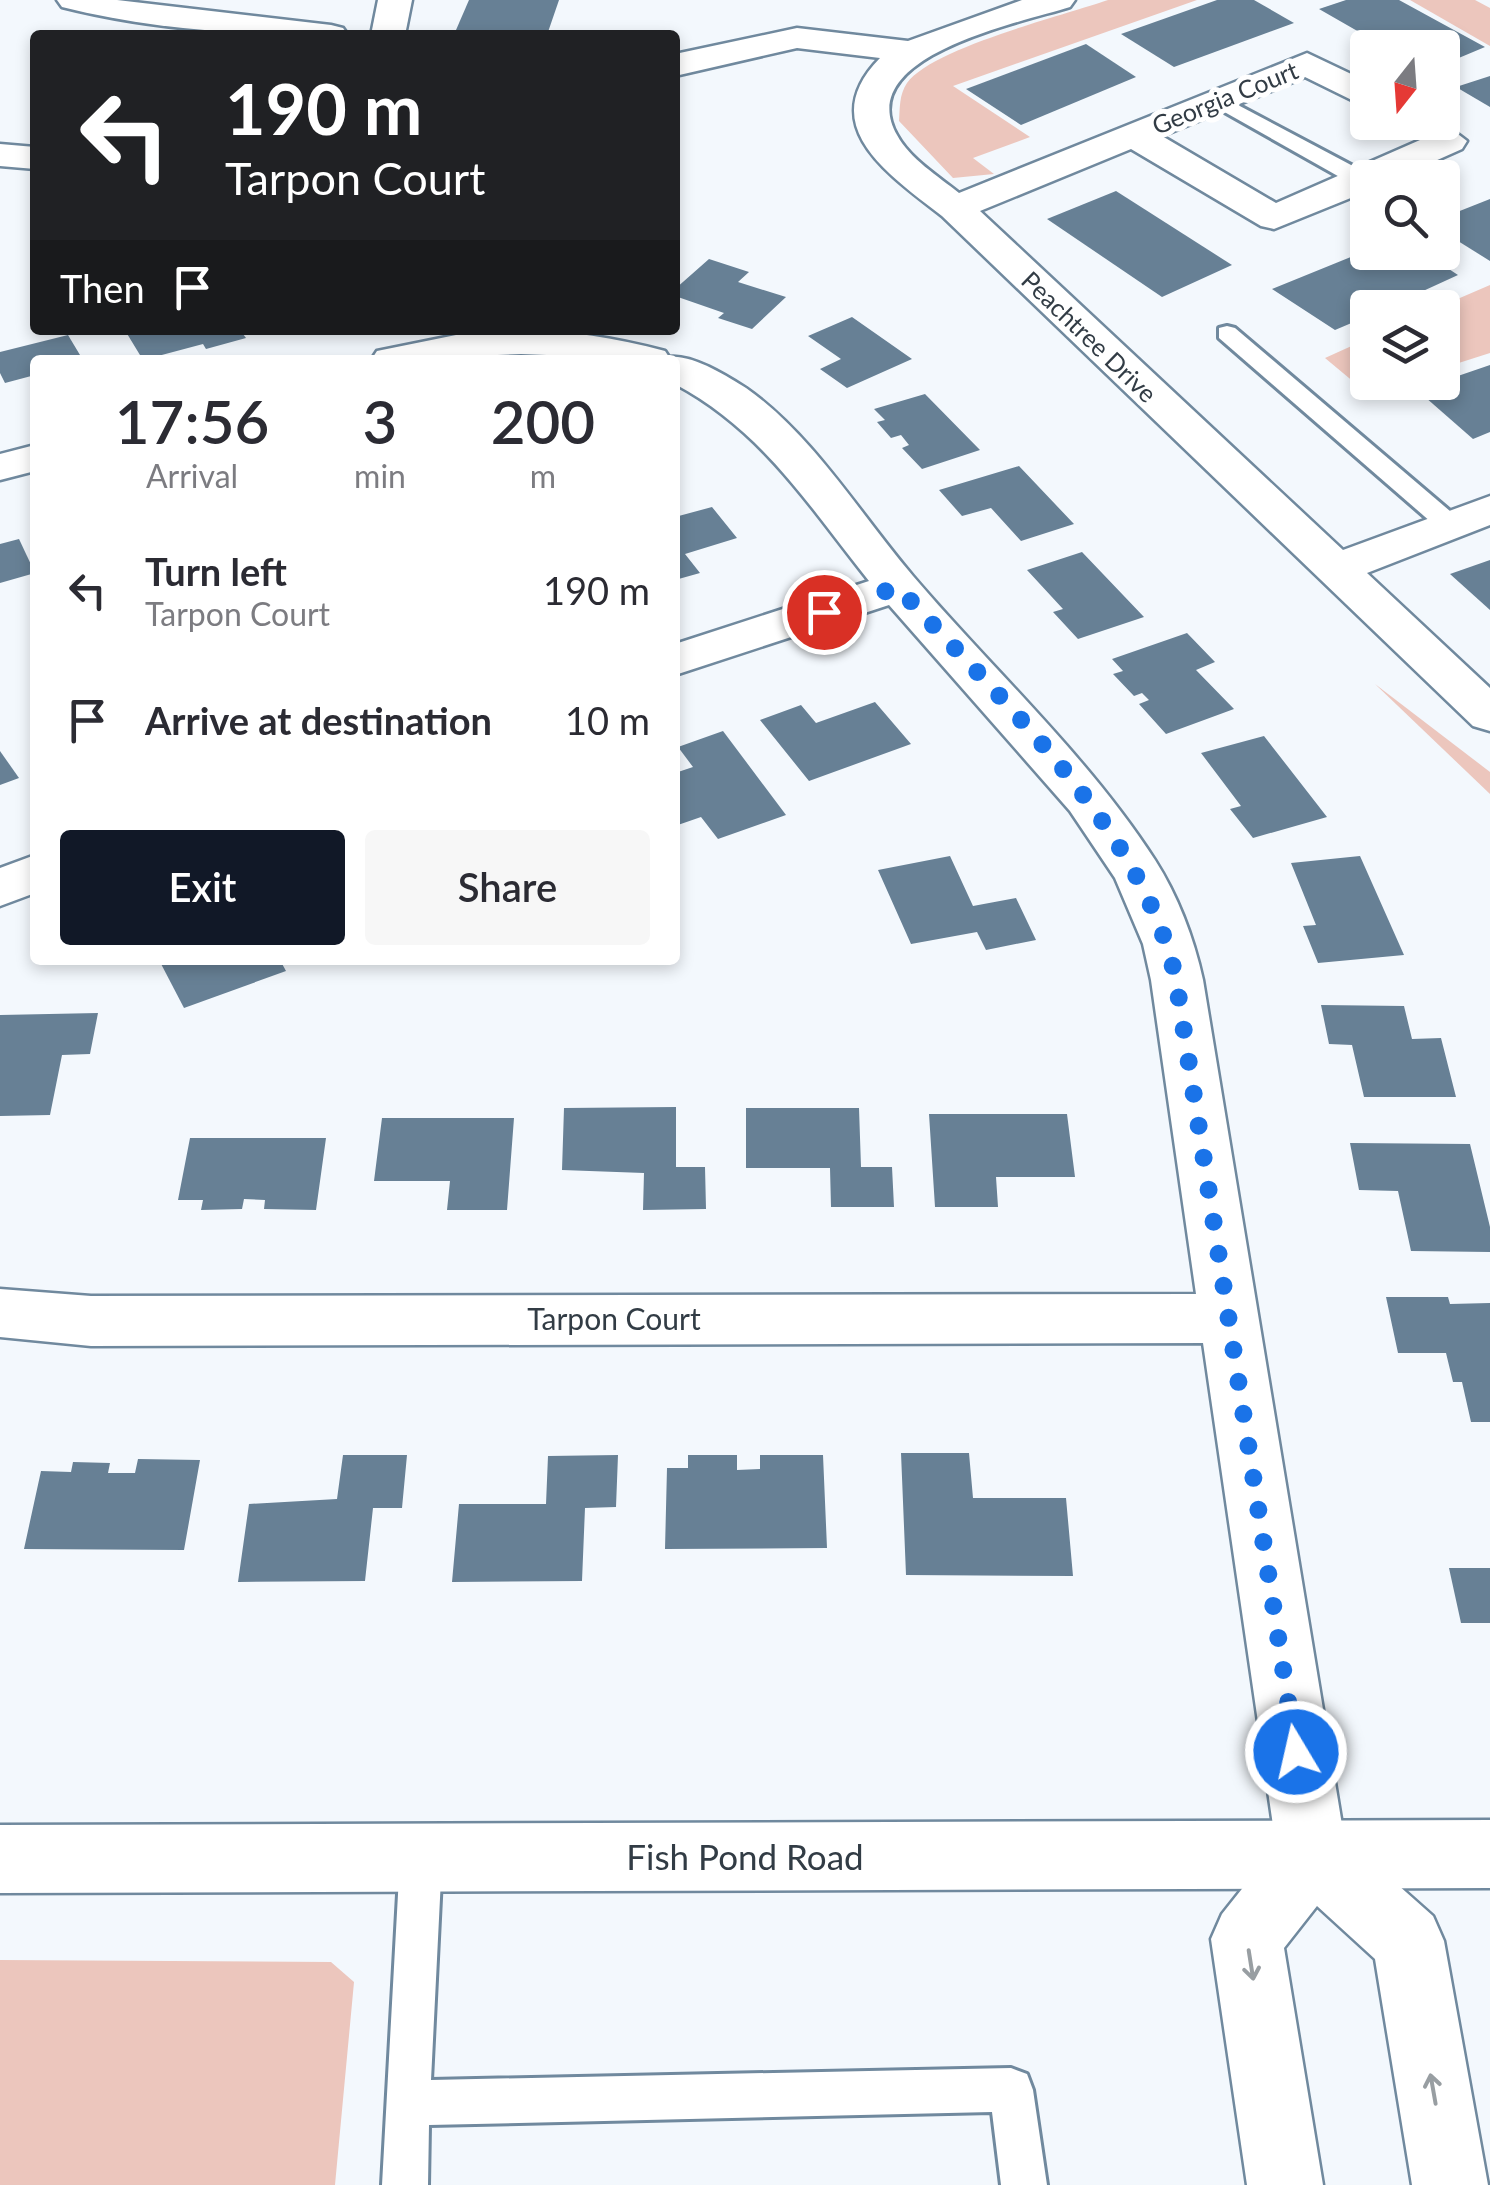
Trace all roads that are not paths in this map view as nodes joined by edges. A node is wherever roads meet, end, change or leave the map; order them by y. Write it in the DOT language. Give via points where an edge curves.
graph roads {
  1 [pos="74,0"];
  2 [pos="396,0"];
  3 [pos="1058,0"];
  4 [pos="1010,6"];
  5 [pos="276,30"];
  6 [pos="389,30"];
  7 [pos="908,51"];
  8 [pos="680,65"];
  9 [pos="1350,87"];
  10 [pos="1219,100"];
  11 [pos="1134,135"];
  12 [pos="1446,140"];
  13 [pos="0,155"];
  14 [pos="30,158"];
  15 [pos="1404,160"];
  16 [pos="1350,173"];
  17 [pos="1350,184"];
  18 [pos="955,208"];
  19 [pos="1227,332"];
  20 [pos="412,355"];
  21 [pos="624,355"];
  22 [pos="680,370"];
  23 [pos="30,459"];
  24 [pos="0,468"];
  25 [pos="1490,509"];
  26 [pos="1448,523"];
  27 [pos="1334,570"];
  28 [pos="898,587"];
  29 [pos="680,658"];
  30 [pos="1490,715"];
  31 [pos="30,874"];
  32 [pos="0,888"];
  33 [pos="0,1313"];
  34 [pos="1228,1318"];
  35 [pos="1490,1854"];
  36 [pos="1312,1855"];
  37 [pos="421,1858"];
  38 [pos="0,1859"];
  39 [pos="408,2103"];
  40 [pos="405,2185"];
  41 [pos="1024,2185"];
  42 [pos="1285,2185"];
  43 [pos="1450,2185"];
  1 -- 5 [label="street"];
  2 -- 6 [label="street"];
  3 -- 4 [label="street, Peachtree Drive"];
  4 -- 7 [label="street, Peachtree Drive"];
  7 -- 8 [label="street" via="797,38"];
  7 -- 18 [label="street, Peachtree Drive" via="872,87 869,105 878,132 906,169"];
  9 -- 10 [label="street, Georgia Court" via="1307,64"];
  10 -- 11 [label="street, Georgia Court"];
  10 -- 16 [label="lane"];
  11 -- 17 [label="street, Georgia Court" via="1274,218"];
  11 -- 18 [label="street, Georgia Court"];
  12 -- 15 [label="street, Georgia Court"];
  13 -- 14 [label="street"];
  18 -- 27 [label="street, Peachtree Drive"];
  19 -- 26 [label="lane"];
  20 -- 21 [label="street" via="501,341"];
  22 -- 28 [label="street" via="756,416"];
  23 -- 24 [label="street"];
  25 -- 26 [label="street"];
  26 -- 27 [label="street"];
  27 -- 30 [label="street, Peachtree Drive"];
  28 -- 29 [label="street"];
  28 -- 34 [label="street" via="1087,799 1154,908 1176,980"];
  31 -- 32 [label="street"];
  33 -- 34 [label="street, Tarpon Court" via="91,1321"];
  34 -- 36 [label="street"];
  35 -- 36 [label="street, Fish Pond Road"];
  36 -- 37 [label="street, Fish Pond Road"];
  36 -- 42 [label="street, one-way" via="1247,1939"];
  43 -- 36 [label="street, one-way" via="1408,1941"];
  37 -- 38 [label="street, Fish Pond Road"];
  37 -- 39 [label="lane"];
  39 -- 40 [label="lane"];
  39 -- 41 [label="lane" via="1011,2090"];
}
